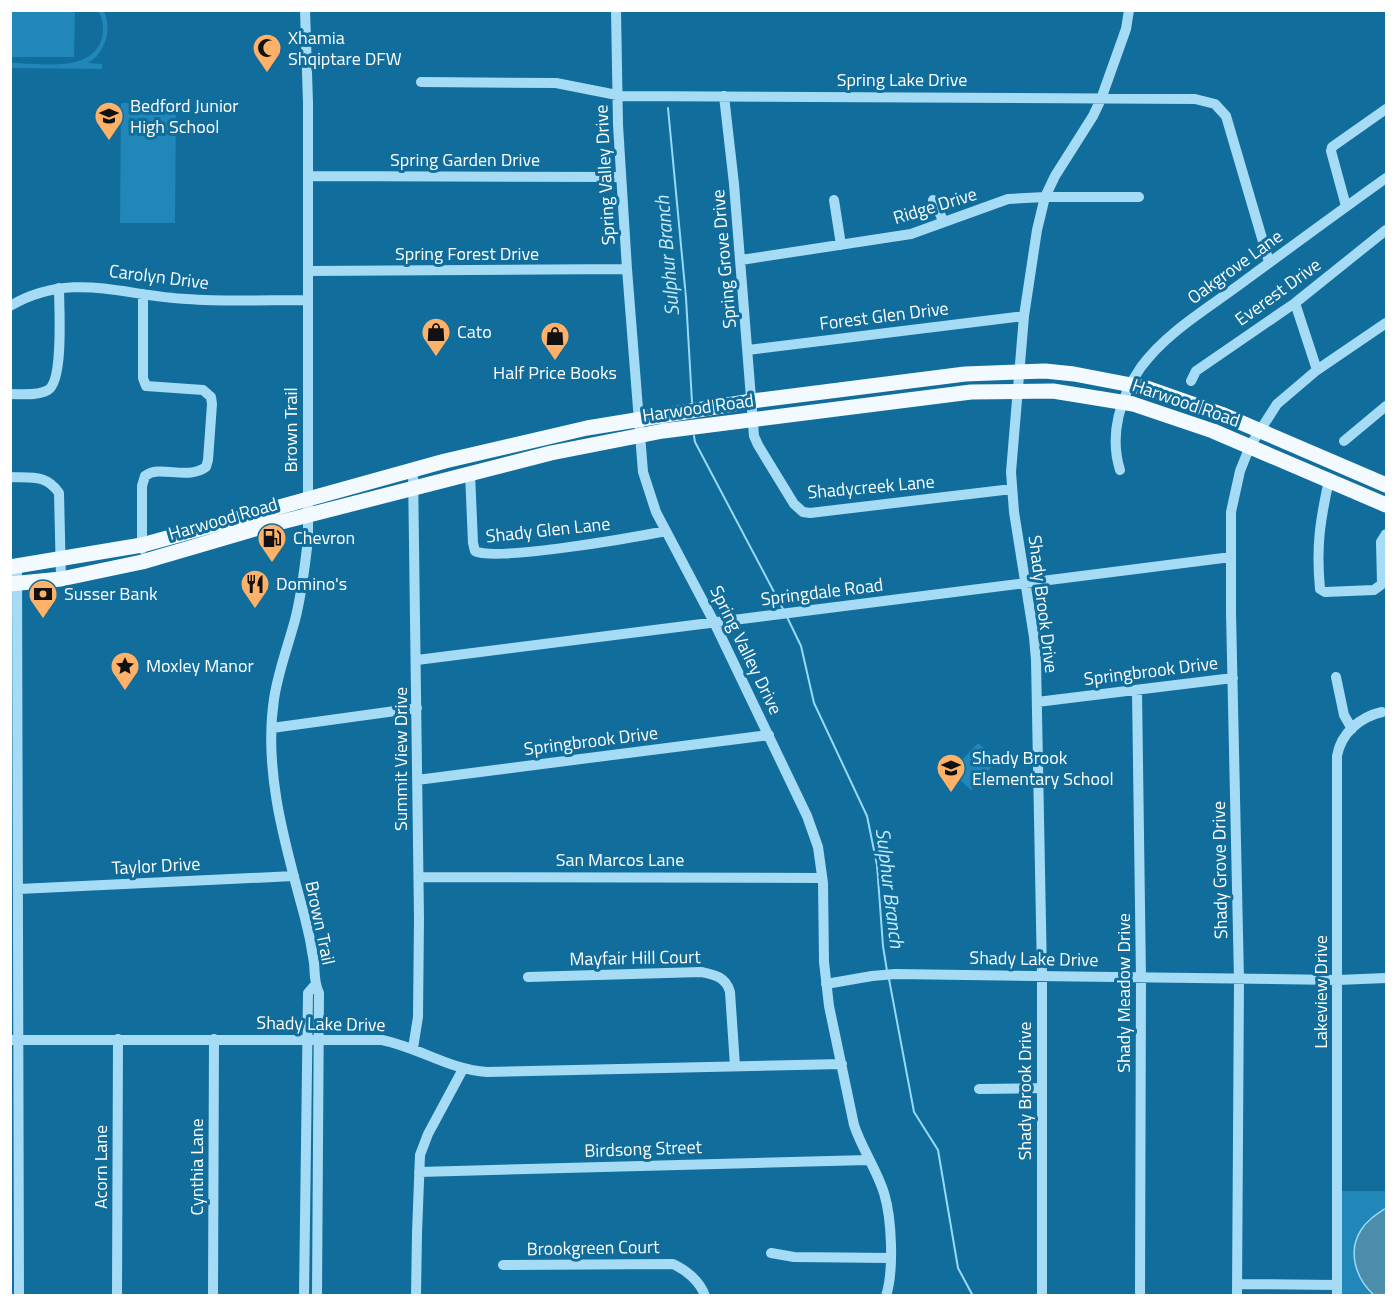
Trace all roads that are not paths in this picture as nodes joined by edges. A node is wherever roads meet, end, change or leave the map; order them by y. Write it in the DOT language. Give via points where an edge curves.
graph roads {
  1 [pos="305,10"];
  2 [pos="616,10"];
  3 [pos="1130,10"];
  4 [pos="421,82"];
  5 [pos="617,95"];
  6 [pos="724,96"];
  7 [pos="1101,99"];
  8 [pos="1386,109"];
  9 [pos="308,176"];
  10 [pos="621,177"];
  11 [pos="1386,178"];
  12 [pos="1045,197"];
  13 [pos="1139,197"];
  14 [pos="834,200"];
  15 [pos="933,200"];
  16 [pos="1346,206"];
  17 [pos="944,222"];
  18 [pos="1386,230"];
  19 [pos="841,245"];
  20 [pos="741,260"];
  21 [pos="1269,262"];
  22 [pos="627,269"];
  23 [pos="308,271"];
  24 [pos="59,288"];
  25 [pos="143,294"];
  26 [pos="307,300"];
  27 [pos="1295,303"];
  28 [pos="10,306"];
  29 [pos="1024,316"];
  30 [pos="1386,323"];
  31 [pos="748,350"];
  32 [pos="1317,370"];
  33 [pos="1018,371"];
  34 [pos="1191,381"];
  35 [pos="1132,384"];
  36 [pos="1016,390"];
  37 [pos="10,394"];
  38 [pos="752,401"];
  39 [pos="1124,402"];
  40 [pos="1386,406"];
  41 [pos="638,419"];
  42 [pos="753,420"];
  43 [pos="1261,431"];
  44 [pos="640,436"];
  45 [pos="1344,441"];
  46 [pos="1250,446"];
  47 [pos="413,470"];
  48 [pos="1120,470"];
  49 [pos="470,473"];
  50 [pos="10,477"];
  51 [pos="1329,480"];
  52 [pos="1386,485"];
  53 [pos="413,488"];
  54 [pos="1012,489"];
  55 [pos="308,499"];
  56 [pos="1386,505"];
  57 [pos="308,515"];
  58 [pos="666,531"];
  59 [pos="1386,534"];
  60 [pos="142,545"];
  61 [pos="1231,557"];
  62 [pos="61,559"];
  63 [pos="142,562"];
  64 [pos="14,567"];
  65 [pos="61,579"];
  66 [pos="14,584"];
  67 [pos="1025,584"];
  68 [pos="714,622"];
  69 [pos="417,660"];
  70 [pos="1336,677"];
  71 [pos="1233,678"];
  72 [pos="1137,691"];
  73 [pos="1037,702"];
  74 [pos="417,708"];
  75 [pos="1382,712"];
  76 [pos="272,728"];
  77 [pos="1352,729"];
  78 [pos="769,735"];
  79 [pos="417,780"];
  80 [pos="15,854"];
  81 [pos="294,876"];
  82 [pos="418,877"];
  83 [pos="822,878"];
  84 [pos="19,889"];
  85 [pos="15,947"];
  86 [pos="1042,975"];
  87 [pos="528,977"];
  88 [pos="1141,978"];
  89 [pos="1386,978"];
  90 [pos="1239,979"];
  91 [pos="1338,980"];
  92 [pos="826,984"];
  93 [pos="315,985"];
  94 [pos="214,1039"];
  95 [pos="308,1039"];
  96 [pos="320,1039"];
  97 [pos="15,1040"];
  98 [pos="118,1040"];
  99 [pos="413,1048"];
  100 [pos="842,1064"];
  101 [pos="735,1066"];
  102 [pos="463,1069"];
  103 [pos="1042,1088"];
  104 [pos="979,1089"];
  105 [pos="868,1160"];
  106 [pos="419,1172"];
  107 [pos="304,1248"];
  108 [pos="318,1248"];
  109 [pos="771,1253"];
  110 [pos="891,1258"];
  111 [pos="503,1265"];
  112 [pos="1237,1284"];
  113 [pos="1337,1290"];
  114 [pos="19,1296"];
  115 [pos="117,1296"];
  116 [pos="213,1296"];
  117 [pos="304,1296"];
  118 [pos="317,1296"];
  119 [pos="416,1296"];
  120 [pos="705,1296"];
  121 [pos="886,1296"];
  122 [pos="1042,1296"];
  123 [pos="1140,1296"];
  124 [pos="1237,1296"];
  1 -- 9 [label="street, Brown Trail"];
  2 -- 5 [label="street, Spring Valley Drive"];
  3 -- 7 [label="street, Shady Brook Drive"];
  4 -- 5 [label="street, Spring Lake Drive" via="556,82"];
  5 -- 6 [label="street, Spring Lake Drive"];
  5 -- 10 [label="street, Spring Valley Drive"];
  6 -- 7 [label="street, Spring Lake Drive"];
  6 -- 20 [label="street, Spring Grove Drive"];
  7 -- 12 [label="street, Shady Brook Drive"];
  7 -- 21 [label="street, Spring Lake Drive" via="1195,99 1215,104 1226,116"];
  8 -- 16 [label="street" via="1332,147"];
  9 -- 10 [label="street, Spring Garden Drive"];
  9 -- 23 [label="street, Brown Trail"];
  10 -- 22 [label="street, Spring Valley Drive"];
  11 -- 16 [label="street, Oakgrove Lane"];
  12 -- 13 [label="street, Ridge Drive"];
  12 -- 17 [label="street, Ridge Drive" via="1008,199"];
  12 -- 29 [label="street, Shady Brook Drive"];
  14 -- 19 [label="street"];
  15 -- 17 [label="street"];
  16 -- 21 [label="street, Oakgrove Lane"];
  17 -- 19 [label="street, Ridge Drive" via="911,234"];
  18 -- 27 [label="street, Everest Drive"];
  19 -- 20 [label="street, Ridge Drive"];
  20 -- 31 [label="street, Spring Grove Drive"];
  21 -- 35 [label="street, Oakgrove Lane" via="1164,342"];
  22 -- 23 [label="street, Spring Forest Drive"];
  22 -- 41 [label="street, Spring Valley Drive"];
  23 -- 26 [label="street, Brown Trail"];
  24 -- 25 [label="street, Carolyn Drive" via="103,287"];
  24 -- 28 [label="street, Carolyn Drive"];
  24 -- 37 [label="street" via="55,382 49,390"];
  25 -- 26 [label="street, Carolyn Drive" via="186,299"];
  25 -- 60 [label="street" via="142,378 146,386 203,390 212,404 206,467 190,474 152,472 145,476"];
  26 -- 55 [label="street, Brown Trail"];
  27 -- 32 [label="street"];
  27 -- 34 [label="street, Everest Drive" via="1196,371"];
  29 -- 31 [label="street, Forest Glen Drive"];
  29 -- 33 [label="street, Shady Brook Drive"];
  30 -- 32 [label="street, Shady Grove Drive"];
  31 -- 38 [label="street, Spring Grove Drive"];
  32 -- 43 [label="street, Shady Grove Drive" via="1277,404"];
  33 -- 35 [label="main road, Harwood Road" via="1074,374"];
  33 -- 36 [label="street, Shady Brook Drive"];
  33 -- 38 [label="main road, Harwood Road"];
  35 -- 39 [label="street, Oakgrove Lane"];
  35 -- 43 [label="main road, Harwood Road"];
  36 -- 39 [label="main road, Harwood Road" via="1053,391"];
  36 -- 42 [label="main road, Harwood Road" via="934,396"];
  36 -- 54 [label="street, Shady Brook Drive"];
  38 -- 41 [label="main road, Harwood Road"];
  38 -- 42 [label="street, Spring Grove Drive"];
  39 -- 46 [label="main road, Harwood Road"];
  39 -- 48 [label="street, Oakgrove Lane" via="1116,429 1115,454"];
  40 -- 45 [label="street"];
  41 -- 44 [label="street, Spring Valley Drive"];
  41 -- 47 [label="main road, Harwood Road"];
  42 -- 44 [label="main road, Harwood Road"];
  42 -- 54 [label="street, Shadycreek Lane" via="758,446 803,512"];
  43 -- 46 [label="street, Shady Grove Drive"];
  43 -- 52 [label="main road, Harwood Road"];
  44 -- 49 [label="main road, Harwood Road"];
  44 -- 58 [label="street, Spring Valley Drive" via="647,487"];
  46 -- 51 [label="main road, Harwood Road"];
  46 -- 61 [label="street, Shady Grove Drive" via="1231,512"];
  47 -- 53 [label="street, Summit View Drive"];
  47 -- 55 [label="main road, Harwood Road"];
  49 -- 53 [label="main road, Harwood Road"];
  49 -- 58 [label="street, Shady Glen Lane" via="473,543 482,555"];
  50 -- 62 [label="street" via="44,479 59,494"];
  51 -- 56 [label="main road, Harwood Road"];
  51 -- 59 [label="street" via="1319,524 1320,589 1374,590 1382,584 1381,542"];
  53 -- 57 [label="main road, Harwood Road"];
  53 -- 69 [label="street, Summit View Drive"];
  54 -- 67 [label="street, Shady Brook Drive"];
  55 -- 57 [label="street, Brown Trail"];
  55 -- 60 [label="main road, Harwood Road"];
  57 -- 63 [label="main road, Harwood Road"];
  57 -- 76 [label="street, Brown Trail" via="305,572 277,684"];
  58 -- 68 [label="street, Spring Valley Drive"];
  60 -- 62 [label="main road, Harwood Road"];
  60 -- 63 [label="street"];
  61 -- 67 [label="street, Springdale Road"];
  61 -- 71 [label="street, Shady Grove Drive"];
  62 -- 64 [label="main road, Harwood Road"];
  62 -- 65 [label="street"];
  63 -- 65 [label="main road, Harwood Road"];
  64 -- 66 [label="street"];
  65 -- 66 [label="main road, Harwood Road"];
  66 -- 80 [label="street"];
  67 -- 68 [label="street, Springdale Road"];
  67 -- 73 [label="street, Shady Brook Drive" via="1034,637"];
  68 -- 69 [label="street, Springdale Road"];
  68 -- 78 [label="street, Spring Valley Drive"];
  69 -- 74 [label="street, Summit View Drive"];
  70 -- 77 [label="street" via="1344,715"];
  71 -- 72 [label="street, Springbrook Drive"];
  71 -- 90 [label="street, Shady Grove Drive"];
  72 -- 73 [label="street, Springbrook Drive"];
  72 -- 88 [label="street, Shady Meadow Drive"];
  73 -- 86 [label="street, Shady Brook Drive"];
  74 -- 76 [label="street"];
  74 -- 79 [label="street, Summit View Drive"];
  75 -- 77 [label="street, Lakeview Drive" via="1368,716"];
  76 -- 81 [label="street, Brown Trail" via="276,797"];
  77 -- 91 [label="street, Lakeview Drive" via="1341,742 1337,756"];
  78 -- 79 [label="street, Springbrook Drive"];
  78 -- 83 [label="street, Spring Valley Drive" via="813,831"];
  79 -- 82 [label="street, Summit View Drive"];
  80 -- 84 [label="street"];
  81 -- 84 [label="street, Taylor Drive"];
  81 -- 93 [label="street, Brown Trail" via="309,932"];
  82 -- 83 [label="street, San Marcos Lane"];
  82 -- 99 [label="street, Summit View Drive" via="418,1017"];
  83 -- 92 [label="street, Spring Valley Drive"];
  84 -- 85 [label="street"];
  85 -- 97 [label="street"];
  86 -- 88 [label="street, Shady Lake Drive"];
  86 -- 92 [label="street, Shady Lake Drive" via="895,974"];
  86 -- 103 [label="street, Shady Brook Drive"];
  87 -- 101 [label="street, Mayfair Hill Court" via="701,972 716,975 725,981 730,992"];
  88 -- 90 [label="street, Shady Lake Drive"];
  88 -- 123 [label="street, Shady Meadow Drive"];
  89 -- 91 [label="street, Shady Lake Drive"];
  90 -- 91 [label="street, Shady Lake Drive"];
  90 -- 112 [label="street, Shady Grove Drive"];
  91 -- 113 [label="street, Lakeview Drive"];
  92 -- 100 [label="street, Spring Valley Drive"];
  93 -- 95 [label="street, Brown Trail" via="308,993"];
  93 -- 96 [label="street, Brown Trail" via="320,993"];
  94 -- 95 [label="street, Shady Lake Drive"];
  94 -- 98 [label="street, Shady Lake Drive"];
  94 -- 116 [label="street, Cynthia Lane"];
  95 -- 96 [label="street, Shady Lake Drive"];
  95 -- 107 [label="street, Brown Trail"];
  96 -- 99 [label="street, Shady Lake Drive" via="382,1040"];
  96 -- 108 [label="street, Brown Trail"];
  97 -- 98 [label="street, Shady Lake Drive"];
  97 -- 114 [label="street"];
  98 -- 115 [label="street, Acorn Lane"];
  99 -- 102 [label="street, Shady Lake Drive"];
  100 -- 101 [label="street, Shady Lake Drive"];
  100 -- 105 [label="street, Spring Valley Drive" via="854,1125"];
  101 -- 102 [label="street, Shady Lake Drive" via="487,1072"];
  102 -- 106 [label="street" via="428,1134"];
  103 -- 104 [label="street"];
  103 -- 122 [label="street, Shady Brook Drive"];
  105 -- 106 [label="street, Birdsong Street"];
  105 -- 110 [label="street, Spring Valley Drive" via="885,1194"];
  106 -- 119 [label="street"];
  107 -- 108 [label="street"];
  107 -- 117 [label="street, Brown Trail"];
  108 -- 118 [label="street, Brown Trail"];
  109 -- 110 [label="street" via="794,1257"];
  110 -- 121 [label="street, Spring Valley Drive"];
  111 -- 120 [label="street, Brookgreen Court" via="673,1264 690,1274"];
  112 -- 113 [label="street"];
  112 -- 124 [label="street, Shady Grove Drive"];
}
